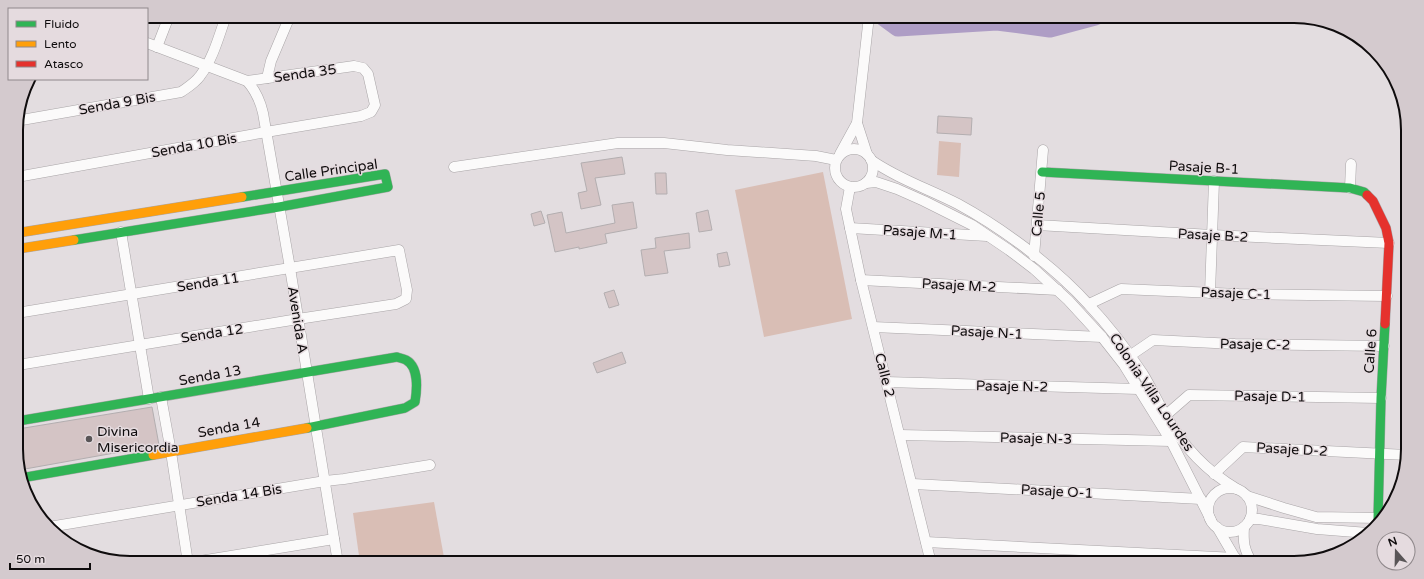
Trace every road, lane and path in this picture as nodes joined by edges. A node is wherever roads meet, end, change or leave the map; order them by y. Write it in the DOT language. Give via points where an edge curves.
graph roads {
  1 [pos="165,23"];
  2 [pos="223,23"];
  3 [pos="287,23"];
  4 [pos="868,23"];
  5 [pos="152,45"];
  6 [pos="207,65"];
  7 [pos="267,78"];
  8 [pos="247,81"];
  9 [pos="371,112"];
  10 [pos="23,120"];
  11 [pos="857,123"];
  12 [pos="266,132"];
  13 [pos="1043,150"];
  14 [pos="838,157"];
  15 [pos="869,157"];
  16 [pos="1351,164"];
  17 [pos="454,167"];
  18 [pos="1042,172"];
  19 [pos="23,176"];
  20 [pos="1214,181"];
  21 [pos="866,183"];
  22 [pos="850,187"];
  23 [pos="1350,188"];
  24 [pos="276,192"];
  25 [pos="1364,192"];
  26 [pos="279,207"];
  27 [pos="1037,226"];
  28 [pos="850,228"];
  29 [pos="23,232"];
  30 [pos="121,232"];
  31 [pos="989,236"];
  32 [pos="1212,236"];
  33 [pos="1389,243"];
  34 [pos="23,248"];
  35 [pos="1034,256"];
  36 [pos="290,268"];
  37 [pos="861,280"];
  38 [pos="1058,290"];
  39 [pos="1210,293"];
  40 [pos="131,294"];
  41 [pos="1387,296"];
  42 [pos="406,299"];
  43 [pos="1089,304"];
  44 [pos="23,312"];
  45 [pos="298,319"];
  46 [pos="873,327"];
  47 [pos="1102,337"];
  48 [pos="140,345"];
  49 [pos="1384,346"];
  50 [pos="1130,355"];
  51 [pos="23,364"];
  52 [pos="307,372"];
  53 [pos="886,382"];
  54 [pos="1138,389"];
  55 [pos="161,398"];
  56 [pos="1381,398"];
  57 [pos="149,399"];
  58 [pos="415,402"];
  59 [pos="1166,415"];
  60 [pos="23,420"];
  61 [pos="316,426"];
  62 [pos="900,435"];
  63 [pos="1171,441"];
  64 [pos="171,452"];
  65 [pos="1380,454"];
  66 [pos="1401,455"];
  67 [pos="430,465"];
  68 [pos="1214,474"];
  69 [pos="27,477"];
  70 [pos="325,481"];
  71 [pos="913,484"];
  72 [pos="1237,489"];
  73 [pos="1247,496"];
  74 [pos="1201,498"];
  75 [pos="178,505"];
  76 [pos="1378,515"];
  77 [pos="1376,518"];
  78 [pos="1250,519"];
  79 [pos="1214,523"];
  80 [pos="55,526"];
  81 [pos="1244,527"];
  82 [pos="1361,532"];
  83 [pos="334,539"];
  84 [pos="926,542"];
  85 [pos="187,556"];
  86 [pos="231,556"];
  87 [pos="337,556"];
  88 [pos="929,556"];
  89 [pos="1155,556"];
  90 [pos="1234,556"];
  91 [pos="1248,556"];
  1 -- 5 [label="street"];
  2 -- 6 [label="street, Senda 9 Bis"];
  3 -- 7 [label="street"];
  4 -- 11 [label="street"];
  5 -- 6 [label="street"];
  6 -- 8 [label="street"];
  6 -- 10 [label="street, Senda 9 Bis" via="200,76 181,92"];
  7 -- 8 [label="street, Senda 35"];
  7 -- 9 [label="street, Senda 35" via="354,66 363,68 368,74 374,105"];
  8 -- 12 [label="street, Avenida A" via="259,98"];
  9 -- 12 [label="street, Senda 10 Bis" via="361,116"];
  11 -- 14 [label="street"];
  11 -- 15 [label="street"];
  12 -- 19 [label="street, Senda 10 Bis"];
  12 -- 24 [label="street, Avenida A"];
  13 -- 18 [label="street, Calle 5"];
  14 -- 15 [label="street" via="846,150 853,149 861,150"];
  14 -- 17 [label="street" via="664,143 618,143"];
  14 -- 22 [label="street" via="834,167 835,174 843,185"];
  15 -- 21 [label="street" via="873,172"];
  15 -- 35 [label="street, Colonia Villa Lourdes" via="885,170 959,205 1015,240"];
  16 -- 23 [label="street"];
  18 -- 20 [label="street, Pasaje B-1"];
  18 -- 27 [label="street, Calle 5"];
  20 -- 23 [label="street, Pasaje B-1"];
  20 -- 32 [label="street"];
  21 -- 22 [label="street"];
  21 -- 31 [label="street, Colonia Villa Lourdes" via="876,182 924,201"];
  22 -- 28 [label="street, Calle 2" via="846,209"];
  23 -- 25 [label="street, Pasaje B-1"];
  24 -- 26 [label="street, Avenida A"];
  24 -- 26 [label="street, Calle Principal" via="385,174 388,187"];
  24 -- 29 [label="street, Calle Principal"];
  25 -- 33 [label="street, Calle 6" via="1380,214"];
  26 -- 30 [label="street, Calle Principal"];
  26 -- 36 [label="street, Avenida A"];
  27 -- 32 [label="street, Pasaje B-2"];
  27 -- 35 [label="street, Calle 5"];
  28 -- 31 [label="street, Pasaje M-1"];
  28 -- 37 [label="street, Calle 2"];
  30 -- 34 [label="street, Calle Principal"];
  30 -- 40 [label="street"];
  31 -- 38 [label="street, Colonia Villa Lourdes"];
  32 -- 33 [label="street, Pasaje B-2"];
  32 -- 39 [label="street"];
  33 -- 41 [label="street, Calle 6"];
  35 -- 43 [label="street, Colonia Villa Lourdes" via="1051,268"];
  36 -- 40 [label="street, Senda 11"];
  36 -- 42 [label="street, Senda 11" via="399,250 407,290"];
  36 -- 45 [label="street, Avenida A"];
  37 -- 38 [label="street, Pasaje M-2"];
  37 -- 46 [label="street, Calle 2"];
  38 -- 47 [label="street, Colonia Villa Lourdes"];
  39 -- 41 [label="street, Pasaje C-1"];
  39 -- 43 [label="street, Pasaje C-1" via="1121,289"];
  40 -- 44 [label="street, Senda 11"];
  40 -- 48 [label="street"];
  41 -- 49 [label="street, Calle 6"];
  42 -- 45 [label="street, Senda 12" via="396,304"];
  43 -- 50 [label="street, Colonia Villa Lourdes"];
  45 -- 48 [label="street, Senda 12"];
  45 -- 52 [label="street, Avenida A"];
  46 -- 47 [label="street, Pasaje N-1"];
  46 -- 53 [label="street, Calle 2"];
  47 -- 54 [label="street, Colonia Villa Lourdes" via="1124,365"];
  48 -- 51 [label="street, Senda 12"];
  48 -- 57 [label="street"];
  49 -- 50 [label="street, Pasaje C-2" via="1153,340"];
  49 -- 56 [label="street, Calle 6"];
  50 -- 59 [label="street, Colonia Villa Lourdes"];
  52 -- 55 [label="street, Senda 13"];
  52 -- 58 [label="street, Senda 13" via="397,357 407,360 413,368 417,393"];
  52 -- 61 [label="street, Avenida A"];
  53 -- 54 [label="street, Pasaje N-2"];
  53 -- 62 [label="street, Calle 2"];
  54 -- 63 [label="street, Colonia Villa Lourdes"];
  55 -- 57 [label="street, Senda 13"];
  55 -- 64 [label="street"];
  56 -- 59 [label="street, Pasaje D-1" via="1190,395"];
  56 -- 65 [label="street, Calle 6"];
  57 -- 60 [label="street, Senda 13"];
  58 -- 61 [label="street, Senda 14" via="405,408"];
  59 -- 68 [label="street, Colonia Villa Lourdes" via="1188,447"];
  61 -- 64 [label="street, Senda 14"];
  61 -- 70 [label="street, Avenida A"];
  62 -- 63 [label="street, Pasaje N-3"];
  62 -- 71 [label="street, Calle 2"];
  63 -- 74 [label="street, Colonia Villa Lourdes"];
  64 -- 69 [label="street, Senda 14"];
  64 -- 75 [label="street"];
  65 -- 66 [label="street, Pasaje D-2"];
  65 -- 68 [label="street, Pasaje D-2" via="1243,447"];
  65 -- 76 [label="street, Calle 6"];
  67 -- 70 [label="street, Senda 14 Bis"];
  68 -- 72 [label="street, Colonia Villa Lourdes"];
  70 -- 75 [label="street, Senda 14 Bis"];
  70 -- 83 [label="street, Avenida A"];
  71 -- 74 [label="street, Pasaje O-1"];
  71 -- 84 [label="street, Calle 2"];
  72 -- 73 [label="street"];
  72 -- 79 [label="street" via="1224,489 1212,498 1209,513"];
  73 -- 77 [label="street" via="1316,517"];
  73 -- 78 [label="street" via="1252,507"];
  74 -- 79 [label="street, Colonia Villa Lourdes"];
  75 -- 80 [label="street, Senda 14 Bis"];
  75 -- 85 [label="street"];
  78 -- 81 [label="street"];
  78 -- 82 [label="street"];
  79 -- 81 [label="street" via="1222,530 1234,531"];
  79 -- 90 [label="street, Colonia Villa Lourdes"];
  81 -- 91 [label="street" via="1243,543"];
  83 -- 86 [label="street"];
  83 -- 87 [label="street, Avenida A"];
  84 -- 88 [label="street, Calle 2"];
  84 -- 89 [label="street"];
}
